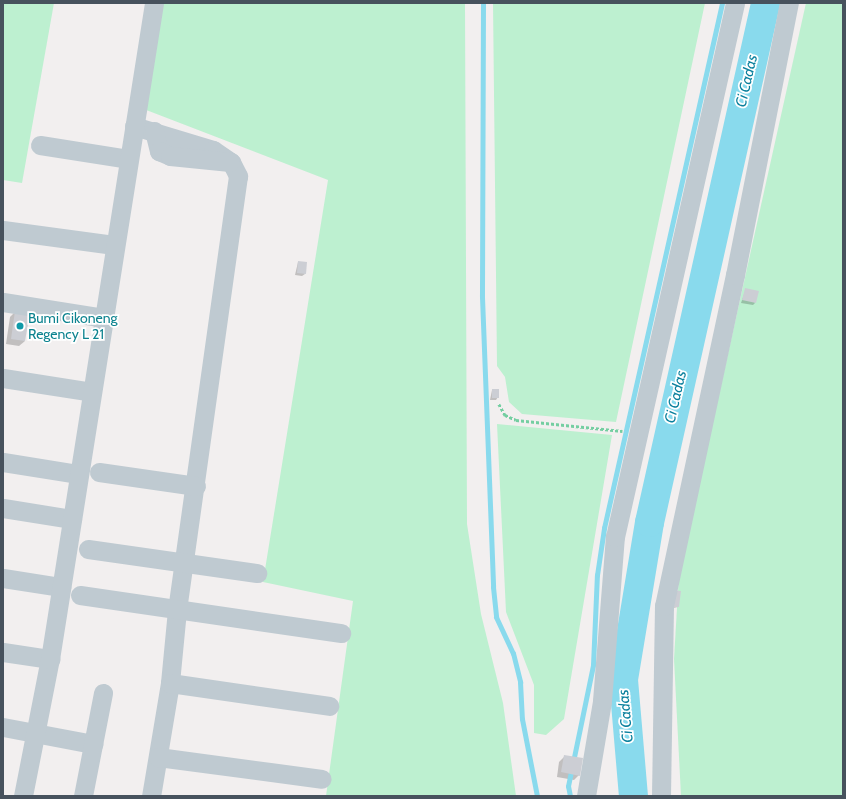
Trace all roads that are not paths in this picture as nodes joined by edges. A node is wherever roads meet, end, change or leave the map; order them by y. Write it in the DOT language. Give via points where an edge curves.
graph roads {
  1 [pos="154,3"];
  2 [pos="735,3"];
  3 [pos="789,3"];
  4 [pos="134,126"];
  5 [pos="40,145"];
  6 [pos="128,159"];
  7 [pos="3,230"];
  8 [pos="114,245"];
  9 [pos="3,302"];
  10 [pos="104,318"];
  11 [pos="3,378"];
  12 [pos="92,392"];
  13 [pos="3,462"];
  14 [pos="99,472"];
  15 [pos="78,474"];
  16 [pos="196,486"];
  17 [pos="3,508"];
  18 [pos="72,519"];
  19 [pos="88,549"];
  20 [pos="184,562"];
  21 [pos="257,573"];
  22 [pos="3,578"];
  23 [pos="61,587"];
  24 [pos="80,595"];
  25 [pos="177,610"];
  26 [pos="340,633"];
  27 [pos="3,652"];
  28 [pos="50,659"];
  29 [pos="170,683"];
  30 [pos="103,693"];
  31 [pos="329,706"];
  32 [pos="3,727"];
  33 [pos="37,734"];
  34 [pos="93,744"];
  35 [pos="158,757"];
  36 [pos="322,779"];
  37 [pos="23,796"];
  38 [pos="83,796"];
  39 [pos="151,796"];
  40 [pos="586,796"];
  41 [pos="661,796"];
  1 -- 4 [label="street"];
  2 -- 40 [label="street" via="615,537 602,702"];
  3 -- 41 [label="street" via="735,275 664,606"];
  4 -- 6 [label="street"];
  4 -- 16 [label="street" via="154,132 159,151 170,156 231,162 238,176 235,217"];
  5 -- 6 [label="street"];
  6 -- 8 [label="street"];
  7 -- 8 [label="street"];
  8 -- 10 [label="street"];
  9 -- 10 [label="street"];
  10 -- 12 [label="street"];
  11 -- 12 [label="street"];
  12 -- 15 [label="street"];
  13 -- 15 [label="street"];
  14 -- 16 [label="street"];
  15 -- 18 [label="street"];
  16 -- 20 [label="street"];
  17 -- 18 [label="street"];
  18 -- 23 [label="street"];
  19 -- 20 [label="street"];
  20 -- 21 [label="street"];
  20 -- 25 [label="street"];
  22 -- 23 [label="street"];
  23 -- 28 [label="street"];
  24 -- 25 [label="street"];
  25 -- 26 [label="street"];
  25 -- 29 [label="street"];
  27 -- 28 [label="street"];
  28 -- 33 [label="street"];
  29 -- 31 [label="street"];
  29 -- 35 [label="street"];
  30 -- 34 [label="street"];
  32 -- 33 [label="street"];
  33 -- 34 [label="street"];
  33 -- 37 [label="street"];
  34 -- 38 [label="street"];
  35 -- 36 [label="street"];
  35 -- 39 [label="street"];
}
